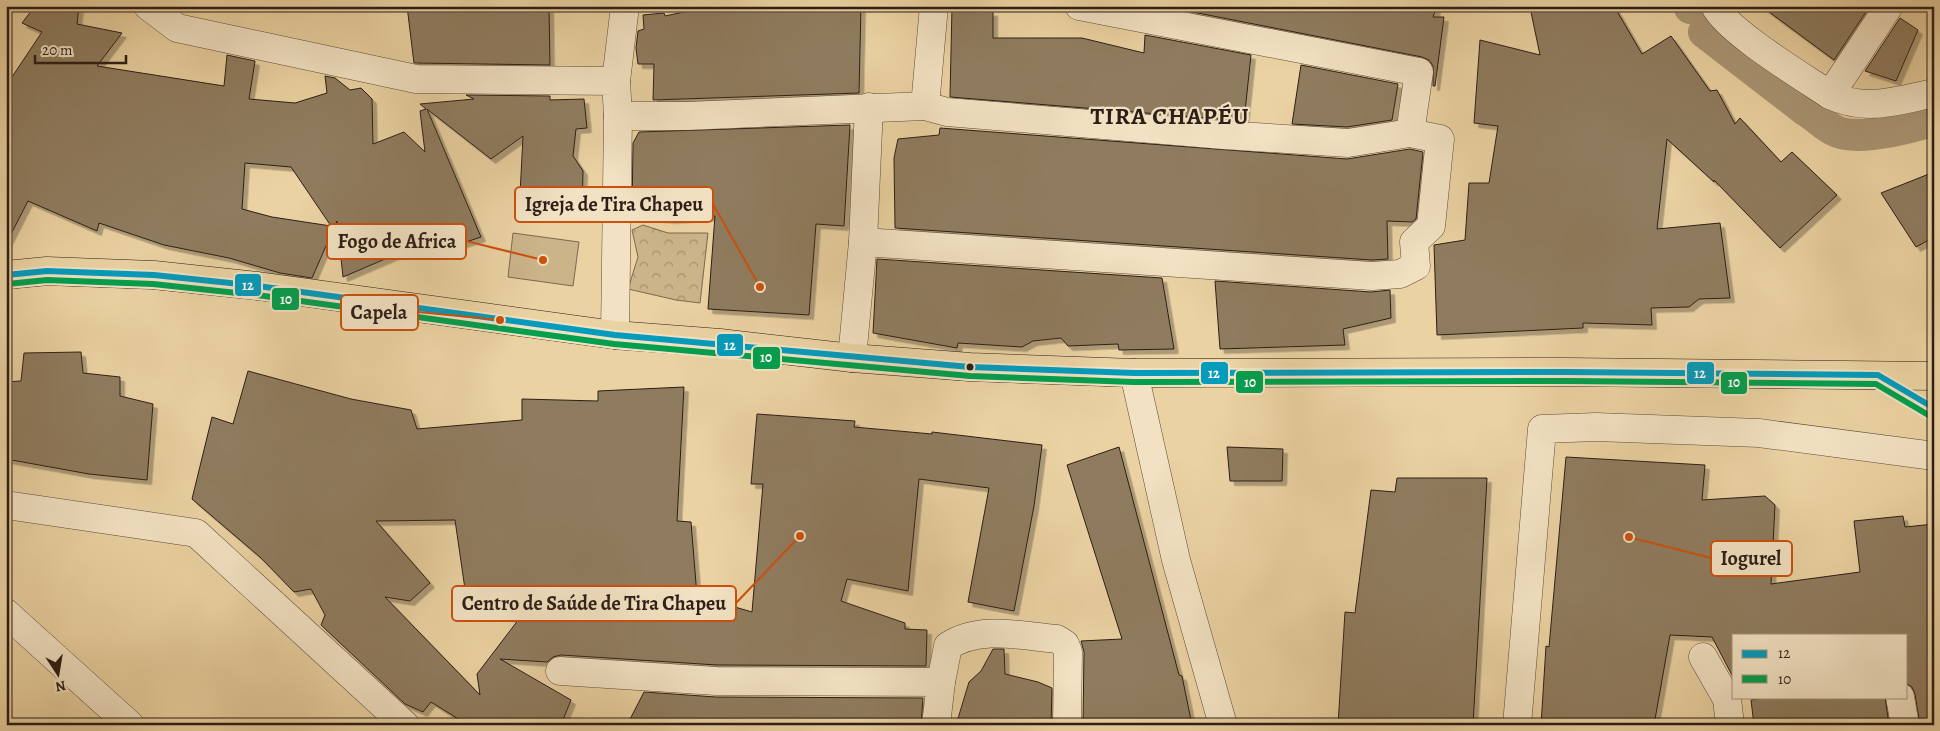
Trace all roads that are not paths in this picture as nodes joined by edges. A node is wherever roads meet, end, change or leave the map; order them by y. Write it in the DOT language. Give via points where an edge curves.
graph roads {
  1 [pos="148,6"];
  2 [pos="625,6"];
  3 [pos="934,6"];
  4 [pos="1079,6"];
  5 [pos="1715,6"];
  6 [pos="1889,6"];
  7 [pos="616,81"];
  8 [pos="1934,92"];
  9 [pos="1830,95"];
  10 [pos="925,106"];
  11 [pos="869,108"];
  12 [pos="618,116"];
  13 [pos="1410,132"];
  14 [pos="863,242"];
  15 [pos="6,274"];
  16 [pos="615,335"];
  17 [pos="852,358"];
  18 [pos="1134,373"];
  19 [pos="1934,376"];
  20 [pos="1934,456"];
  21 [pos="6,505"];
  22 [pos="6,613"];
  23 [pos="1703,657"];
  24 [pos="560,671"];
  25 [pos="941,682"];
  26 [pos="1900,698"];
  27 [pos="1731,707"];
  28 [pos="130,725"];
  29 [pos="405,725"];
  30 [pos="936,725"];
  31 [pos="1067,725"];
  32 [pos="1223,725"];
  33 [pos="1517,725"];
  34 [pos="1905,725"];
  1 -- 7 [label="street" via="177,28 416,79"];
  2 -- 7 [label="street"];
  3 -- 10 [label="street"];
  4 -- 13 [label="street" via="1419,72"];
  5 -- 9 [label="street" via="1718,14 1735,29"];
  6 -- 9 [label="street"];
  7 -- 12 [label="street"];
  8 -- 9 [label="street" via="1878,105 1845,102"];
  10 -- 11 [label="street"];
  10 -- 13 [label="street" via="957,113 1338,142"];
  11 -- 12 [label="street"];
  11 -- 14 [label="street"];
  12 -- 16 [label="street"];
  13 -- 14 [label="street" via="1440,139 1431,226 1414,242 1416,266 1400,274 1372,276"];
  14 -- 17 [label="street"];
  15 -- 16 [label="main road" via="47,271 164,276"];
  16 -- 17 [label="main road"];
  17 -- 18 [label="main road"];
  18 -- 19 [label="main road" via="1567,372"];
  18 -- 32 [label="street" via="1176,560"];
  20 -- 33 [label="street" via="1759,433 1542,428"];
  21 -- 29 [label="street" via="196,533"];
  22 -- 28 [label="street"];
  23 -- 27 [label="street"];
  24 -- 25 [label="street" via="716,681"];
  25 -- 30 [label="street"];
  25 -- 31 [label="street" via="948,646 962,637 982,633 1058,639 1066,644 1068,652"];
  26 -- 34 [label="street"];
}
